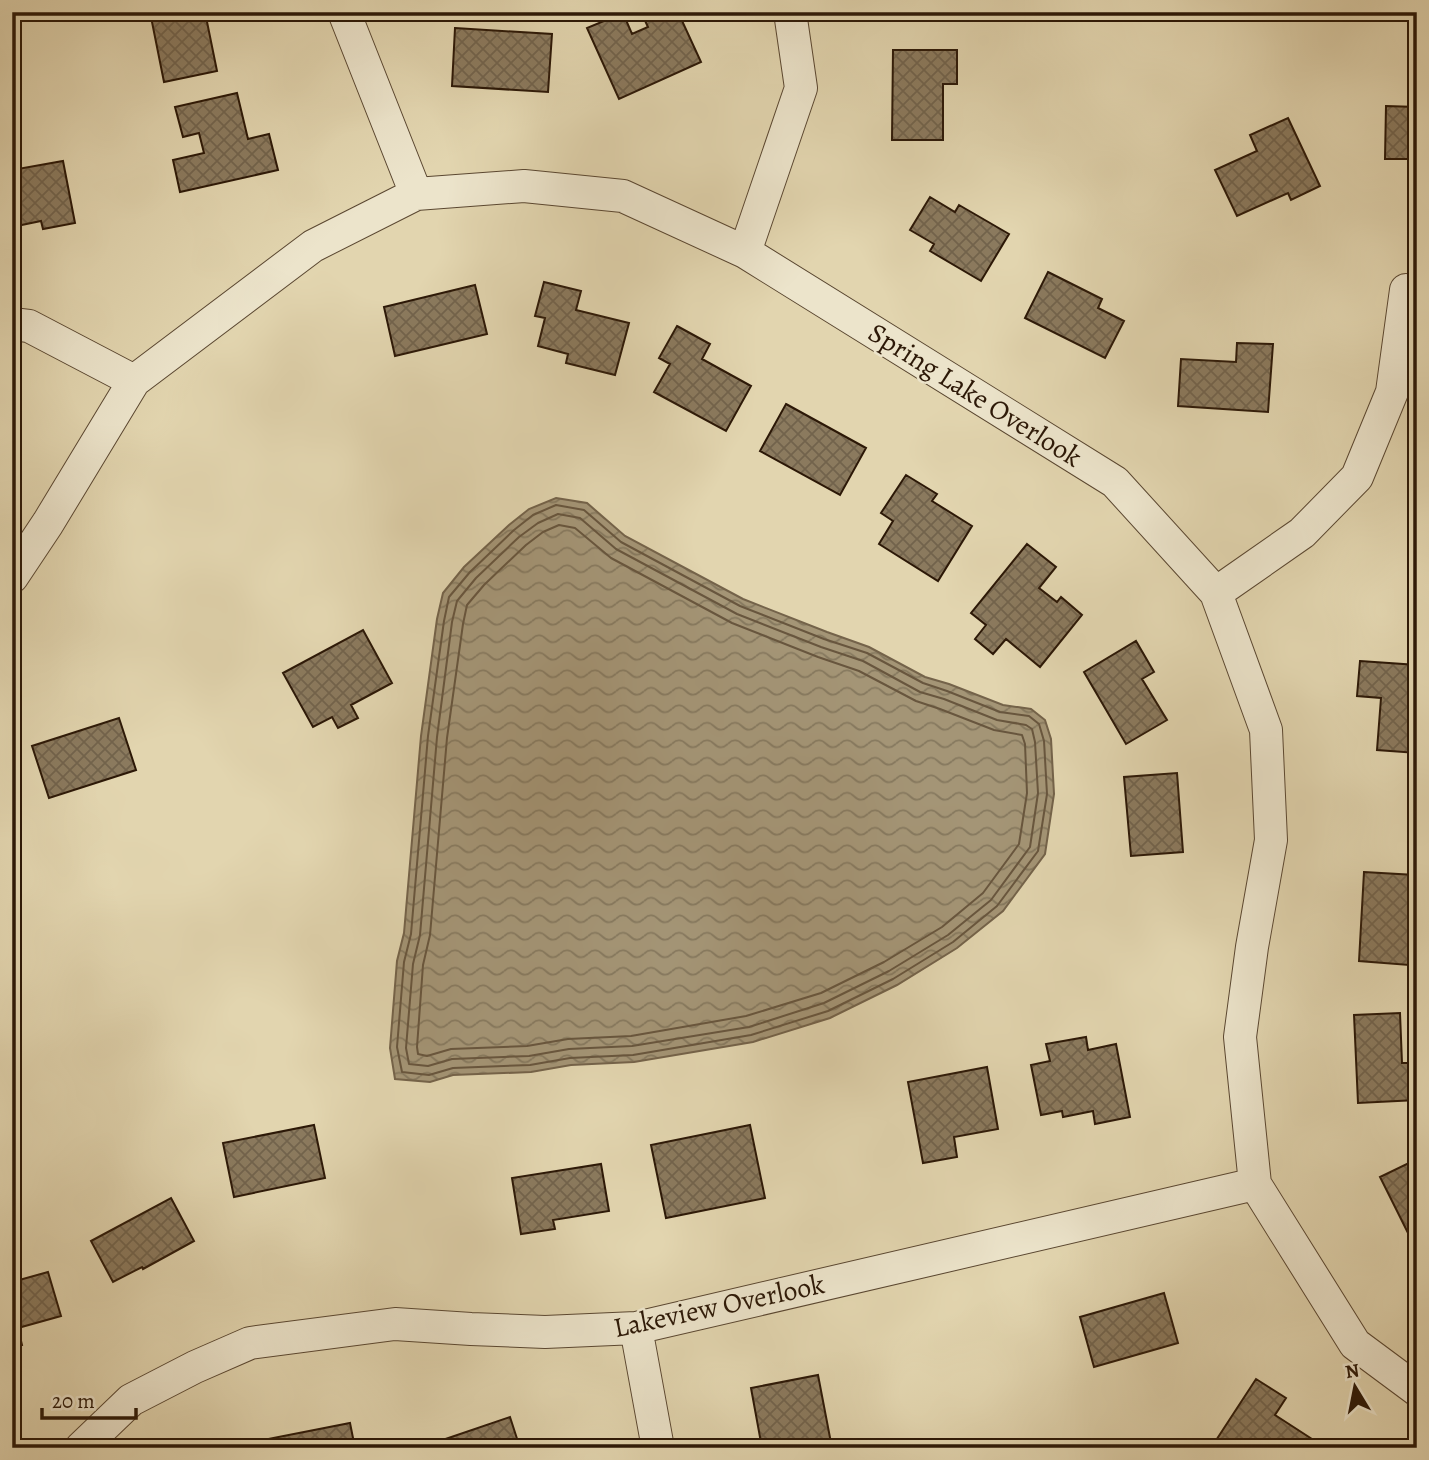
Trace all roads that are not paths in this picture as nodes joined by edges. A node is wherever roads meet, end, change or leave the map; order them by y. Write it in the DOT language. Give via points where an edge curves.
graph roads {
  1 [pos="344,12"];
  2 [pos="790,12"];
  3 [pos="416,194"];
  4 [pos="745,252"];
  5 [pos="1406,290"];
  6 [pos="12,324"];
  7 [pos="134,381"];
  8 [pos="12,577"];
  9 [pos="1216,593"];
  10 [pos="1255,1184"];
  11 [pos="636,1328"];
  12 [pos="1417,1390"];
  13 [pos="80,1448"];
  14 [pos="658,1448"];
  1 -- 3 [label="street"];
  2 -- 4 [label="street" via="802,88"];
  3 -- 4 [label="street, Spring Lake Overlook" via="524,186 623,196"];
  3 -- 7 [label="street, Spring Lake Overlook" via="313,246"];
  4 -- 9 [label="street, Spring Lake Overlook" via="1115,482"];
  5 -- 9 [label="street" via="1392,392 1357,477 1302,533"];
  6 -- 7 [label="street" via="29,326"];
  7 -- 8 [label="street, Spring Lake Overlook"];
  9 -- 10 [label="street, Spring Lake Overlook" via="1266,730 1271,840 1240,1037"];
  10 -- 11 [label="street, Lakeview Overlook"];
  10 -- 12 [label="street, Spring Lake Overlook" via="1355,1343"];
  11 -- 13 [label="street, Lakeview Overlook" via="545,1332 395,1324 250,1343 131,1400"];
  11 -- 14 [label="street"];
}
